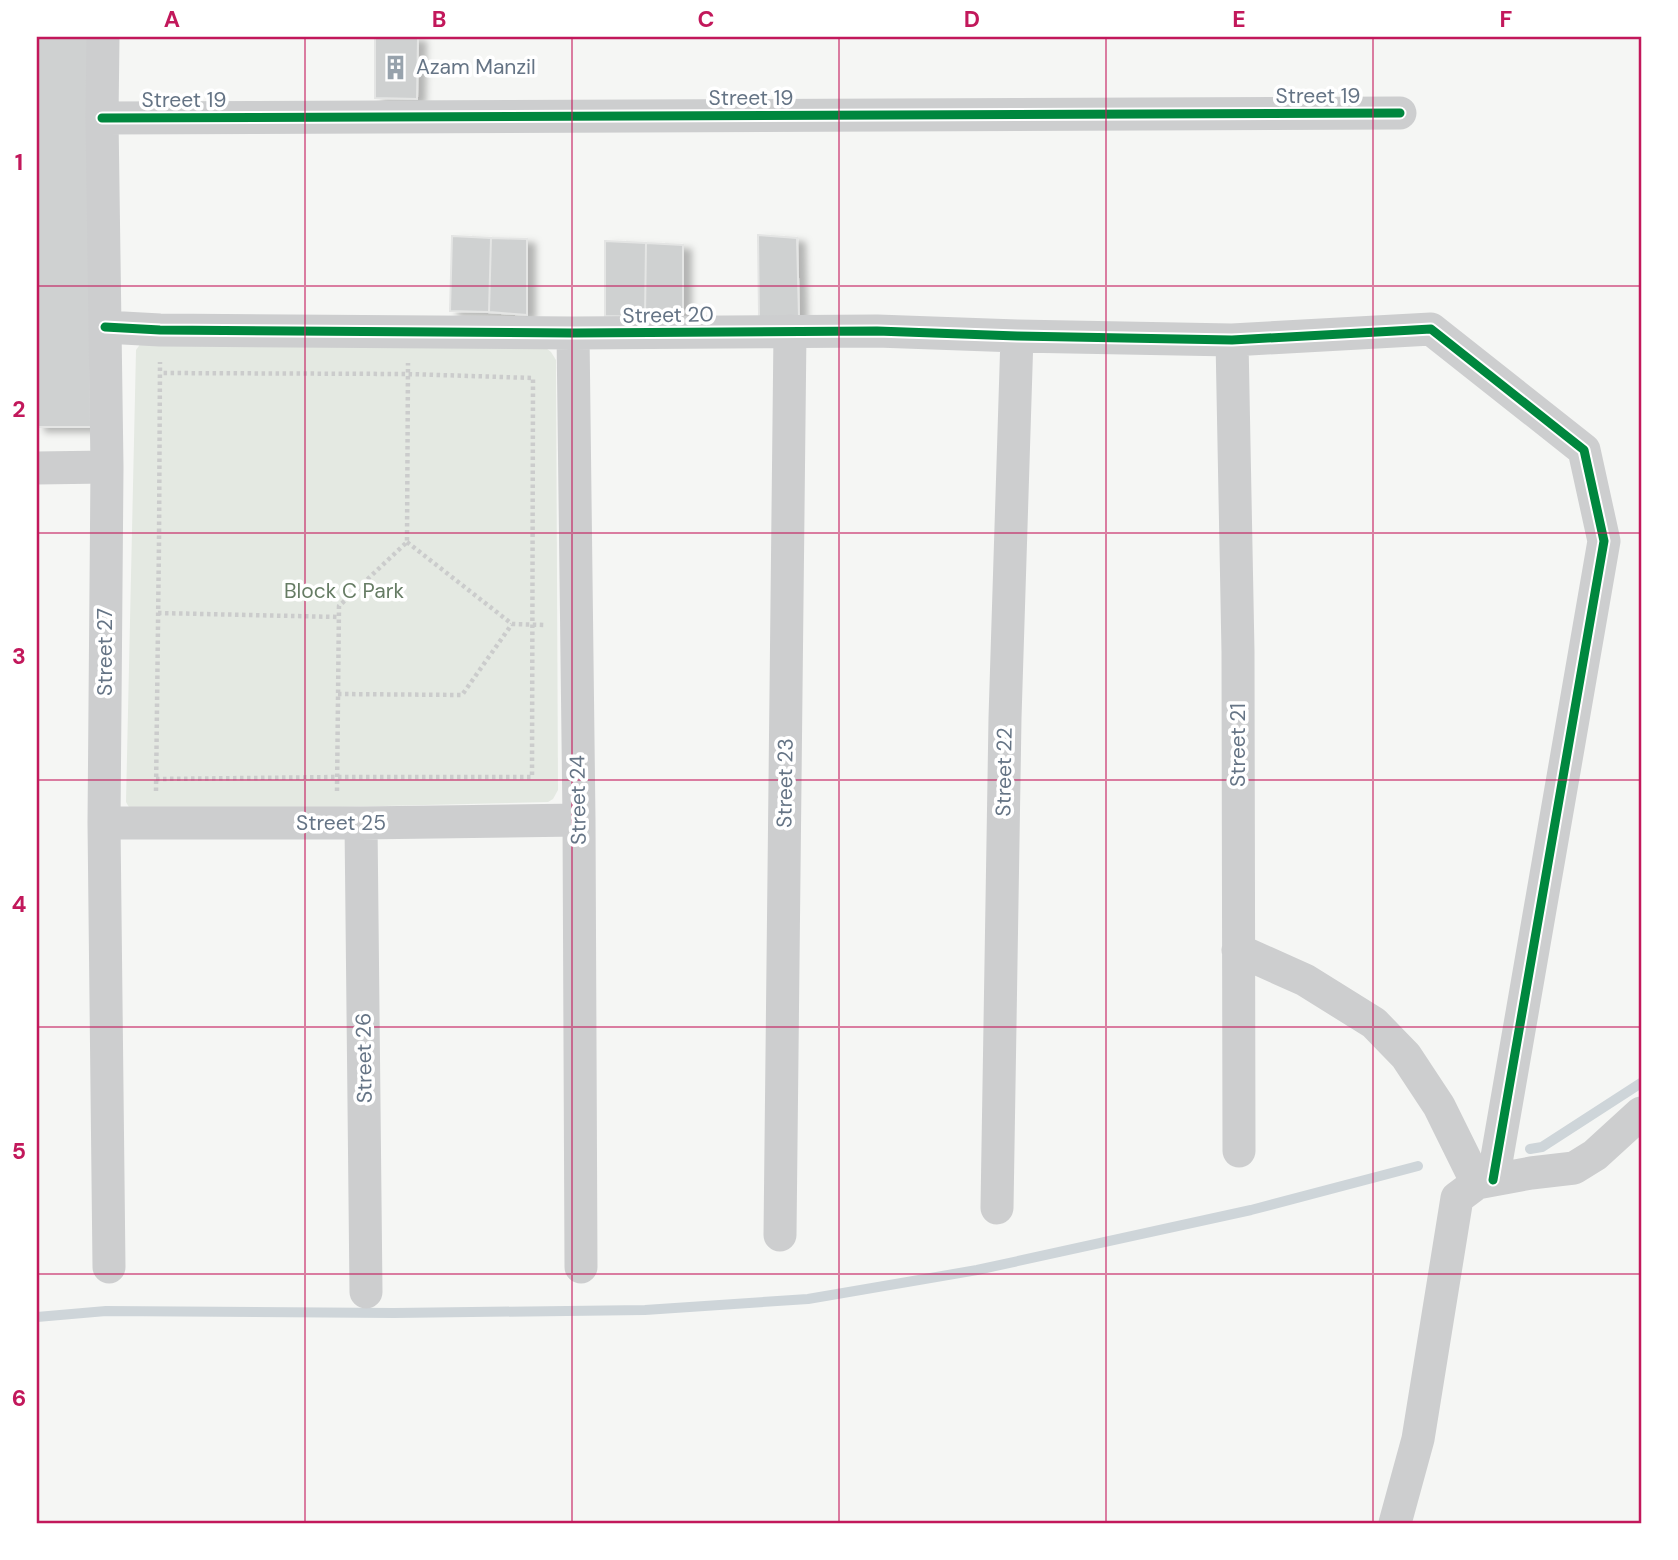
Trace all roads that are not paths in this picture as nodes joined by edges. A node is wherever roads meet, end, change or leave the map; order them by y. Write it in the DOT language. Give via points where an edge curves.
graph roads {
  1 [pos="103,37"];
  2 [pos="1401,113"];
  3 [pos="102,118"];
  4 [pos="105,327"];
  5 [pos="790,331"];
  6 [pos="573,333"];
  7 [pos="1017,336"];
  8 [pos="1232,340"];
  9 [pos="107,467"];
  10 [pos="37,468"];
  11 [pos="579,820"];
  12 [pos="104,823"];
  13 [pos="349,823"];
  14 [pos="1238,950"];
  15 [pos="1641,1113"];
  16 [pos="1238,1151"];
  17 [pos="1485,1182"];
  18 [pos="997,1208"];
  19 [pos="780,1235"];
  20 [pos="109,1267"];
  21 [pos="581,1267"];
  22 [pos="366,1292"];
  23 [pos="1395,1523"];
  1 -- 3 [label="street, Street 27"];
  2 -- 3 [label="street, Street 19"];
  3 -- 4 [label="street, Street 27"];
  4 -- 6 [label="street, Street 20"];
  4 -- 9 [label="street, Street 27"];
  5 -- 6 [label="street, Street 20"];
  5 -- 7 [label="street, Street 20"];
  5 -- 19 [label="street, Street 23"];
  6 -- 11 [label="street, Street 24"];
  7 -- 8 [label="street, Street 20"];
  7 -- 18 [label="street, Street 22"];
  8 -- 14 [label="street, Street 21"];
  8 -- 17 [label="street, Street 20" via="1431,329 1584,450 1605,541"];
  9 -- 10 [label="street"];
  9 -- 12 [label="street, Street 27"];
  11 -- 13 [label="street, Street 25"];
  11 -- 21 [label="street, Street 24"];
  12 -- 13 [label="street, Street 25"];
  12 -- 20 [label="street, Street 27"];
  13 -- 22 [label="street, Street 26"];
  14 -- 16 [label="street, Street 21"];
  14 -- 17 [label="street" via="1305,980 1374,1023 1406,1056"];
  15 -- 17 [label="street" via="1574,1168"];
  17 -- 23 [label="street" via="1457,1198 1418,1439"];
}
